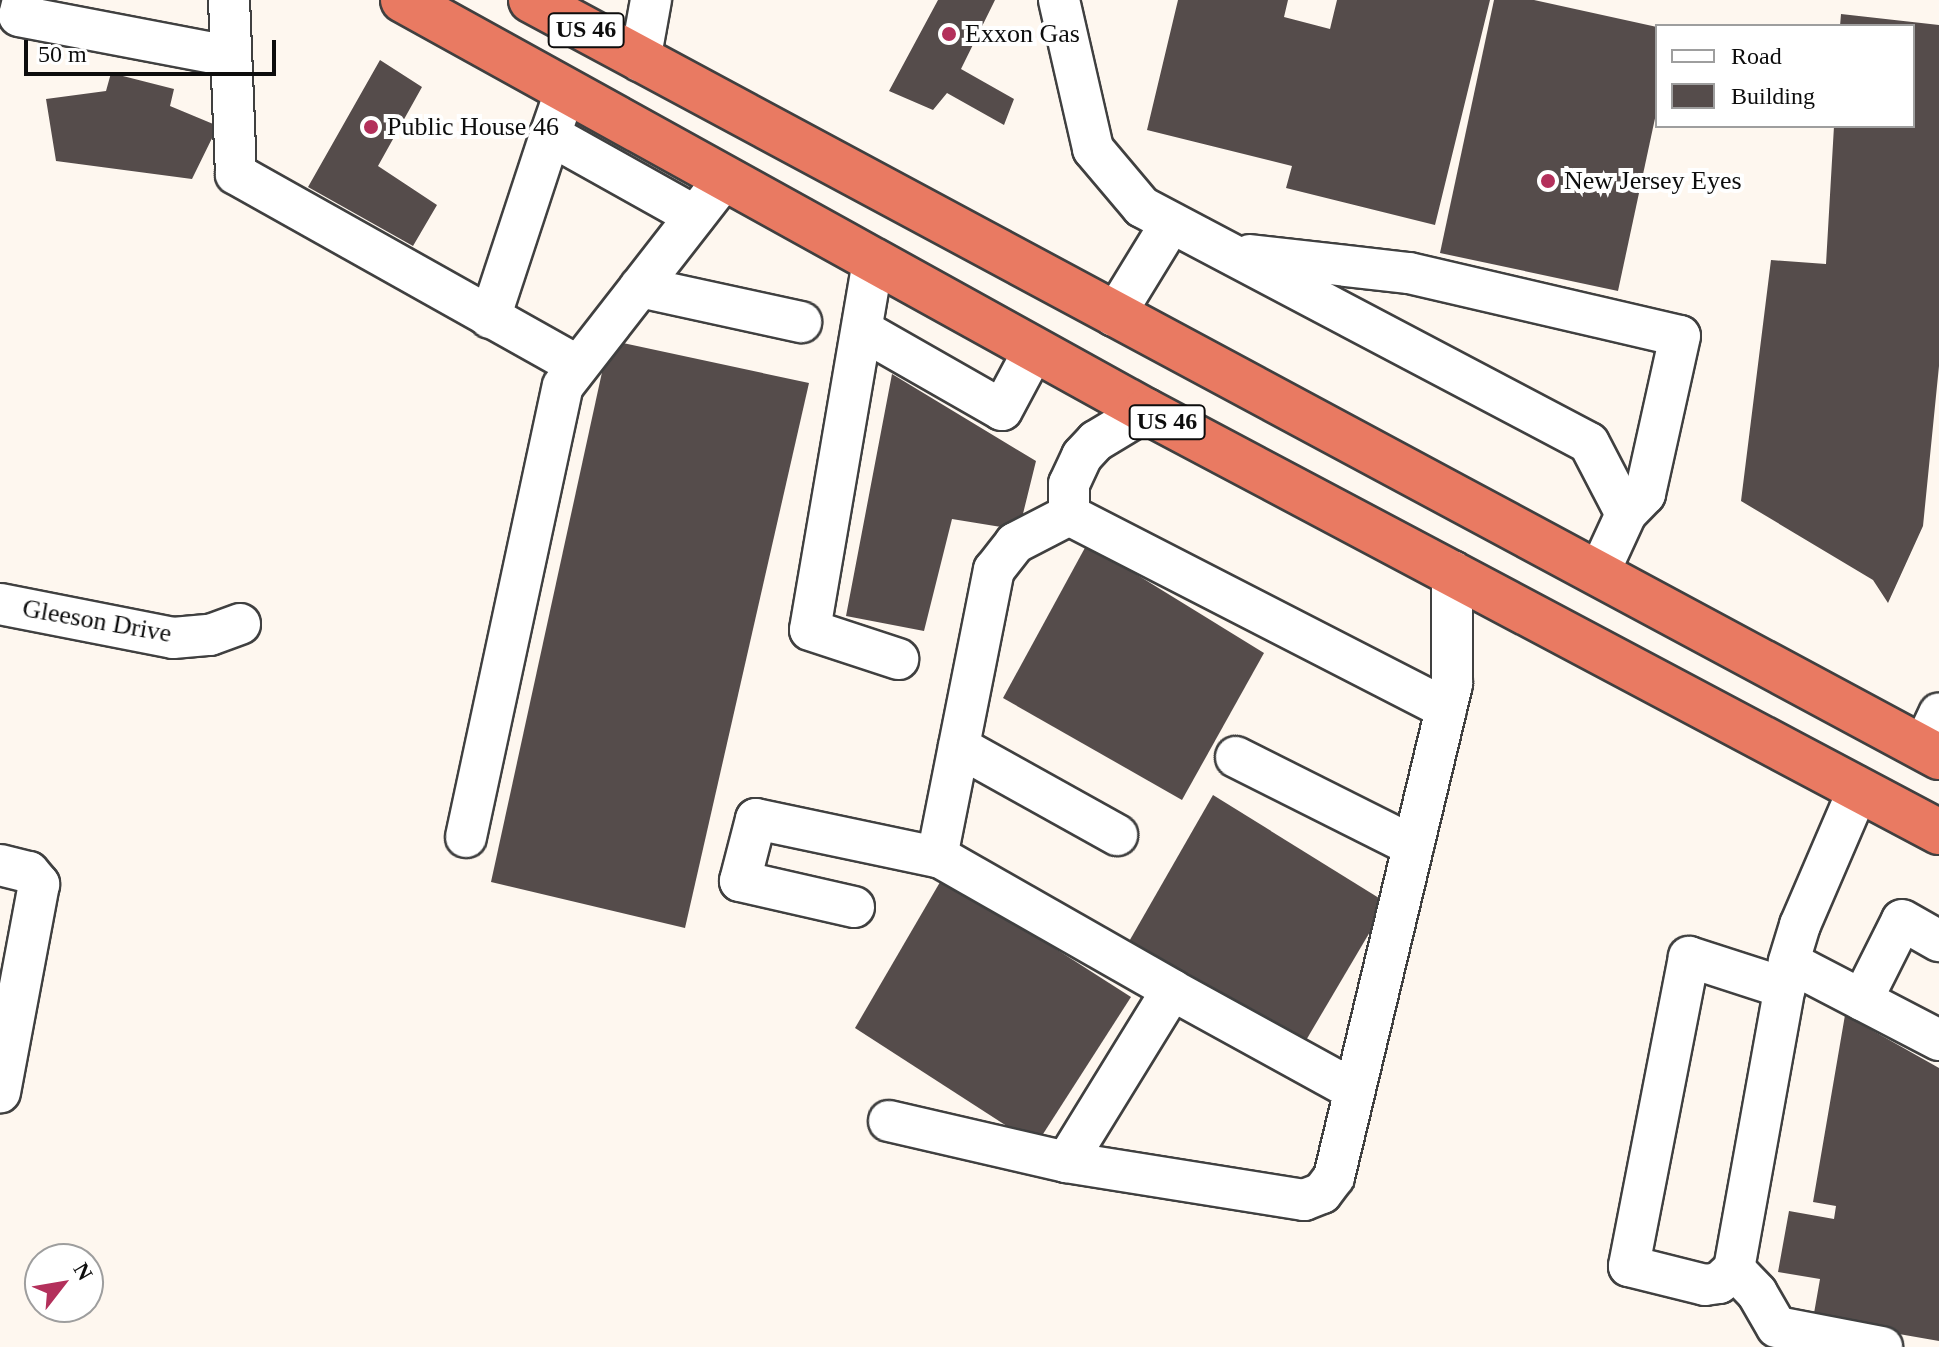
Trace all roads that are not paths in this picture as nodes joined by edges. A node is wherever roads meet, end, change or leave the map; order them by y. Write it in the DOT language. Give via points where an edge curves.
graph roads {
  1 [pos="23,0"];
  2 [pos="229,0"];
  3 [pos="403,0"];
  4 [pos="651,0"];
  5 [pos="1059,0"];
  6 [pos="555,6"];
  7 [pos="229,56"];
  8 [pos="640,61"];
  9 [pos="565,92"];
  10 [pos="550,135"];
  11 [pos="724,179"];
  12 [pos="695,216"];
  13 [pos="1171,223"];
  14 [pos="1227,252"];
  15 [pos="873,261"];
  16 [pos="640,287"];
  17 [pos="1114,316"];
  18 [pos="490,318"];
  19 [pos="801,322"];
  20 [pos="862,330"];
  21 [pos="1034,350"];
  22 [pos="578,366"];
  23 [pos="1146,411"];
  24 [pos="1626,514"];
  25 [pos="1069,515"];
  26 [pos="1452,571"];
  27 [pos="1598,575"];
  28 [pos="0,604"];
  29 [pos="240,624"];
  30 [pos="898,659"];
  31 [pos="1446,709"];
  32 [pos="1934,739"];
  33 [pos="959,747"];
  34 [pos="1236,757"];
  35 [pos="1859,788"];
  36 [pos="1939,832"];
  37 [pos="1117,835"];
  38 [pos="466,837"];
  39 [pos="1413,846"];
  40 [pos="937,857"];
  41 [pos="0,865"];
  42 [pos="854,907"];
  43 [pos="1939,941"];
  44 [pos="1787,975"];
  45 [pos="1172,990"];
  46 [pos="1862,1000"];
  47 [pos="1939,1040"];
  48 [pos="1354,1090"];
  49 [pos="0,1092"];
  50 [pos="889,1121"];
  51 [pos="1066,1162"];
  52 [pos="1734,1269"];
  53 [pos="1882,1347"];
  1 -- 7 [label="street" via="19,16"];
  2 -- 7 [label="street"];
  3 -- 9 [label="highway, US 46"];
  4 -- 8 [label="street"];
  5 -- 13 [label="street" via="1093,149 1142,207"];
  6 -- 8 [label="highway, US 46"];
  7 -- 18 [label="street" via="236,174"];
  8 -- 17 [label="highway, US 46"];
  9 -- 10 [label="street"];
  9 -- 11 [label="highway, US 46"];
  10 -- 12 [label="street"];
  10 -- 18 [label="street"];
  11 -- 12 [label="street"];
  11 -- 15 [label="highway, US 46"];
  12 -- 16 [label="street"];
  13 -- 14 [label="street"];
  13 -- 17 [label="street"];
  14 -- 24 [label="street" via="1589,443"];
  14 -- 24 [label="street" via="1409,273 1680,336 1645,494"];
  15 -- 20 [label="street"];
  15 -- 21 [label="highway, US 46"];
  16 -- 19 [label="street"];
  16 -- 22 [label="street"];
  17 -- 27 [label="highway, US 46"];
  18 -- 22 [label="street"];
  20 -- 21 [label="street" via="1002,410"];
  20 -- 30 [label="street" via="810,630"];
  21 -- 23 [label="highway, US 46"];
  22 -- 38 [label="street" via="563,386"];
  23 -- 25 [label="street" via="1096,441 1082,456 1069,484"];
  23 -- 26 [label="highway, US 46"];
  24 -- 27 [label="street"];
  25 -- 31 [label="street"];
  25 -- 33 [label="street" via="1015,543 994,570"];
  26 -- 31 [label="street" via="1452,684"];
  26 -- 35 [label="highway, US 46"];
  27 -- 32 [label="highway, US 46"];
  28 -- 29 [label="street, Gleeson Drive" via="173,638 210,635"];
  31 -- 39 [label="street"];
  33 -- 37 [label="street"];
  33 -- 40 [label="street"];
  34 -- 39 [label="street"];
  35 -- 36 [label="highway, US 46"];
  35 -- 44 [label="street" via="1800,925"];
  39 -- 48 [label="street"];
  40 -- 42 [label="street" via="756,819 740,881"];
  40 -- 45 [label="street"];
  41 -- 49 [label="street" via="29,872 39,884"];
  43 -- 46 [label="street" via="1902,920"];
  44 -- 46 [label="street"];
  44 -- 52 [label="street"];
  44 -- 52 [label="street" via="1689,957 1629,1266 1705,1285 1719,1283"];
  45 -- 48 [label="street"];
  45 -- 51 [label="street"];
  46 -- 47 [label="street"];
  48 -- 51 [label="street" via="1334,1177 1322,1193 1304,1200"];
  50 -- 51 [label="street"];
  52 -- 53 [label="street" via="1757,1293 1777,1327"];
}
